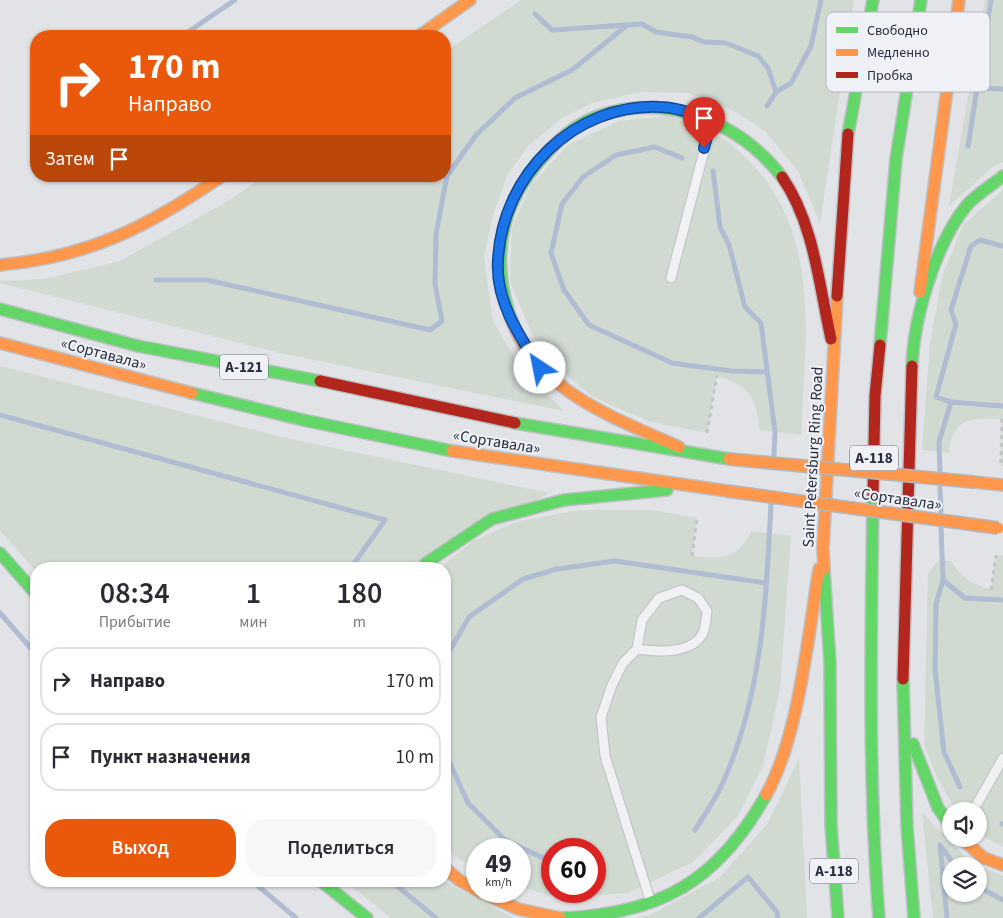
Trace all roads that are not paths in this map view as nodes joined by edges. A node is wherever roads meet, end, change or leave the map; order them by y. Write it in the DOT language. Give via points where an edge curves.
graph roads {
  1 [pos="470,0"];
  2 [pos="428,30"];
  3 [pos="856,92"];
  4 [pos="907,92"];
  5 [pos="947,92"];
  6 [pos="712,119"];
  7 [pos="1003,176"];
  8 [pos="214,182"];
  9 [pos="0,265"];
  10 [pos="671,278"];
  11 [pos="0,309"];
  12 [pos="0,343"];
  13 [pos="913,348"];
  14 [pos="833,351"];
  15 [pos="693,454"];
  16 [pos="1002,485"];
  17 [pos="702,488"];
  18 [pos="1000,528"];
  19 [pos="823,548"];
  20 [pos="0,553"];
  21 [pos="428,562"];
  22 [pos="30,587"];
  23 [pos="637,649"];
  24 [pos="902,652"];
  25 [pos="1003,758"];
  26 [pos="978,802"];
  27 [pos="942,814"];
  28 [pos="971,847"];
  29 [pos="1003,865"];
  30 [pos="451,873"];
  31 [pos="466,884"];
  32 [pos="328,887"];
  33 [pos="504,903"];
  34 [pos="651,903"];
  35 [pos="367,918"];
  36 [pos="561,918"];
  37 [pos="838,918"];
  38 [pos="879,918"];
  39 [pos="914,918"];
  1 -- 2 [label="main road"];
  3 -- 14 [label="main road, Saint Petersburg Ring Road / А-118" via="845,148"];
  4 -- 38 [label="main road, А-118" via="896,159 875,396 872,826"];
  5 -- 13 [label="main road"];
  6 -- 10 [label="lane"];
  6 -- 14 [label="main road" via="748,140 791,191 814,259"];
  6 -- 15 [label="main road" via="661,107 628,109 598,116 564,135 537,161 513,195 497,260 502,293 514,330 540,368 588,406"];
  7 -- 13 [label="main road" via="968,204 946,237 926,293"];
  8 -- 9 [label="main road" via="177,208 99,246 28,263"];
  11 -- 15 [label="main road, «Сортавала» / А-121" via="138,346 490,418"];
  12 -- 17 [label="main road, «Сортавала» / А-121" via="127,377 344,428 486,457"];
  13 -- 24 [label="main road"];
  14 -- 19 [label="main road, Saint Petersburg Ring Road / А-118"];
  15 -- 16 [label="main road, «Сортавала» / А-121, bridge"];
  17 -- 18 [label="main road, «Сортавала» / А-121, bridge"];
  17 -- 21 [label="main road" via="564,500 492,519"];
  19 -- 34 [label="main road" via="798,697 779,766 731,849 702,876"];
  19 -- 37 [label="main road, Saint Petersburg Ring Road / А-118" via="830,663 831,825"];
  20 -- 22 [label="main road"];
  23 -- 23 [label="lane" via="642,620 658,598 682,590 698,598 707,611 704,632 684,648 659,652"];
  23 -- 34 [label="lane" via="619,670 601,717 604,756"];
  24 -- 27 [label="main road" via="912,740"];
  24 -- 39 [label="main road" via="907,826"];
  25 -- 26 [label="lane"];
  28 -- 29 [label="main road" via="984,858"];
  30 -- 31 [label="main road"];
  32 -- 35 [label="main road"];
  33 -- 36 [label="main road" via="524,912"];
  34 -- 36 [label="main road" via="599,916"];
}
